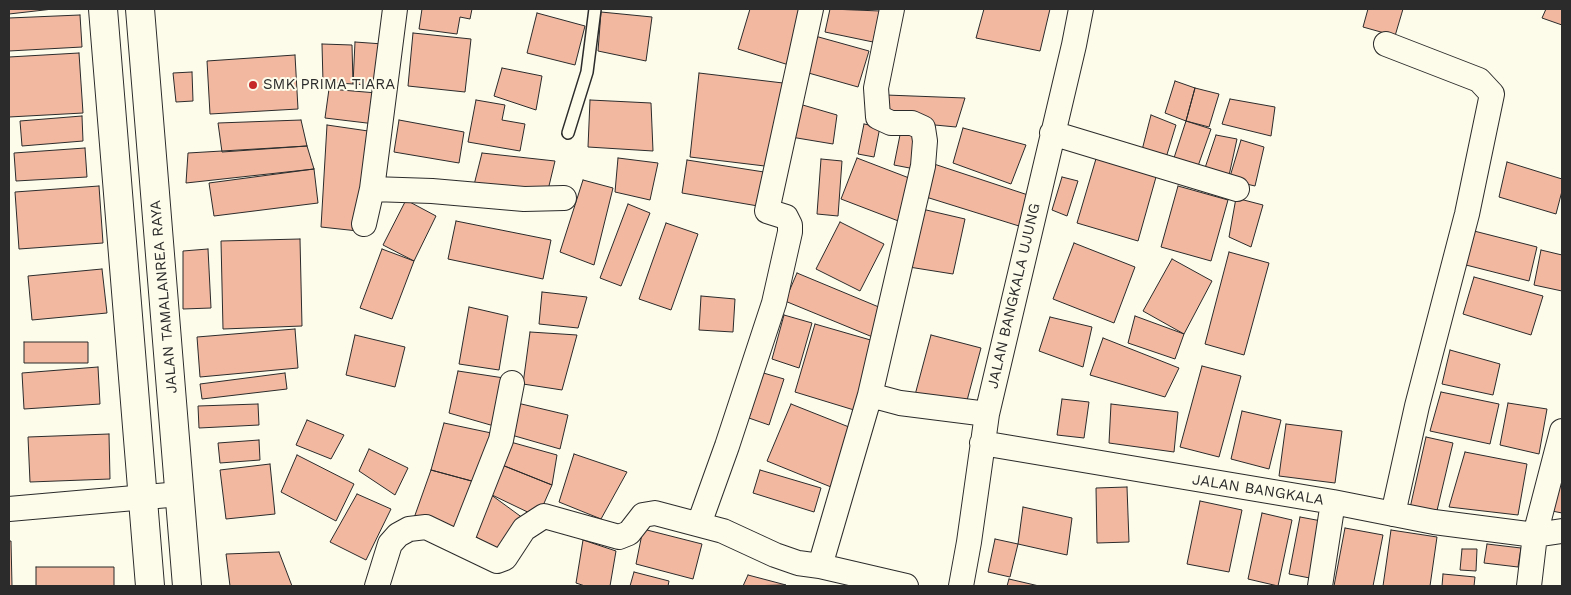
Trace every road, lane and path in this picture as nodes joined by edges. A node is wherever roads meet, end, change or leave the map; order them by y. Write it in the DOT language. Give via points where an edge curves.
graph roads {
  1 [pos="103,9"];
  2 [pos="140,9"];
  3 [pos="395,9"];
  4 [pos="595,9"];
  5 [pos="810,9"];
  6 [pos="892,9"];
  7 [pos="1081,9"];
  8 [pos="1386,44"];
  9 [pos="1052,133"];
  10 [pos="568,134"];
  11 [pos="372,189"];
  12 [pos="1237,189"];
  13 [pos="564,198"];
  14 [pos="364,224"];
  15 [pos="512,383"];
  16 [pos="870,395"];
  17 [pos="987,414"];
  18 [pos="1562,431"];
  19 [pos="982,443"];
  20 [pos="180,494"];
  21 [pos="144,497"];
  22 [pos="1333,502"];
  23 [pos="9,508"];
  24 [pos="1393,514"];
  25 [pos="699,524"];
  26 [pos="1562,531"];
  27 [pos="1535,535"];
  28 [pos="461,542"];
  29 [pos="820,566"];
  30 [pos="150,586"];
  31 [pos="187,586"];
  32 [pos="377,586"];
  33 [pos="906,586"];
  34 [pos="961,586"];
  35 [pos="1320,586"];
  36 [pos="1529,586"];
  1 -- 21 [label="main road"];
  2 -- 20 [label="main road, JALAN TAMALANREA RAYA"];
  3 -- 11 [label="street"];
  4 -- 10 [label="lane" via="587,72"];
  5 -- 25 [label="street" via="766,211 786,217 790,232 774,303"];
  6 -- 16 [label="street" via="876,88 878,117 891,123 912,123 923,128 925,141 923,166"];
  7 -- 9 [label="street, JALAN BANGKALA UJUNG"];
  8 -- 24 [label="street" via="1480,80 1492,94 1467,214"];
  9 -- 12 [label="street"];
  9 -- 17 [label="street, JALAN BANGKALA UJUNG"];
  11 -- 13 [label="street" via="524,199"];
  11 -- 14 [label="street"];
  15 -- 28 [label="street" via="501,440"];
  16 -- 17 [label="street" via="900,403"];
  16 -- 29 [label="street"];
  17 -- 19 [label="street, JALAN BANGKALA UJUNG"];
  18 -- 27 [label="street"];
  19 -- 22 [label="street, JALAN BANGKALA"];
  19 -- 34 [label="street, JALAN BANGKALA UJUNG"];
  20 -- 21 [label="street"];
  20 -- 31 [label="main road, JALAN TAMALANREA RAYA"];
  21 -- 23 [label="street"];
  21 -- 30 [label="main road"];
  22 -- 24 [label="street, JALAN BANGKALA"];
  22 -- 35 [label="street"];
  24 -- 27 [label="street, JALAN BANGKALA"];
  25 -- 28 [label="street" via="649,513 643,515 629,533 619,538 544,516 524,529 505,558 497,561"];
  25 -- 29 [label="street" via="790,561"];
  26 -- 27 [label="street, JALAN BANGKALA"];
  27 -- 36 [label="street"];
  28 -- 32 [label="street" via="426,527 409,529 390,544"];
  29 -- 33 [label="street"];
}
